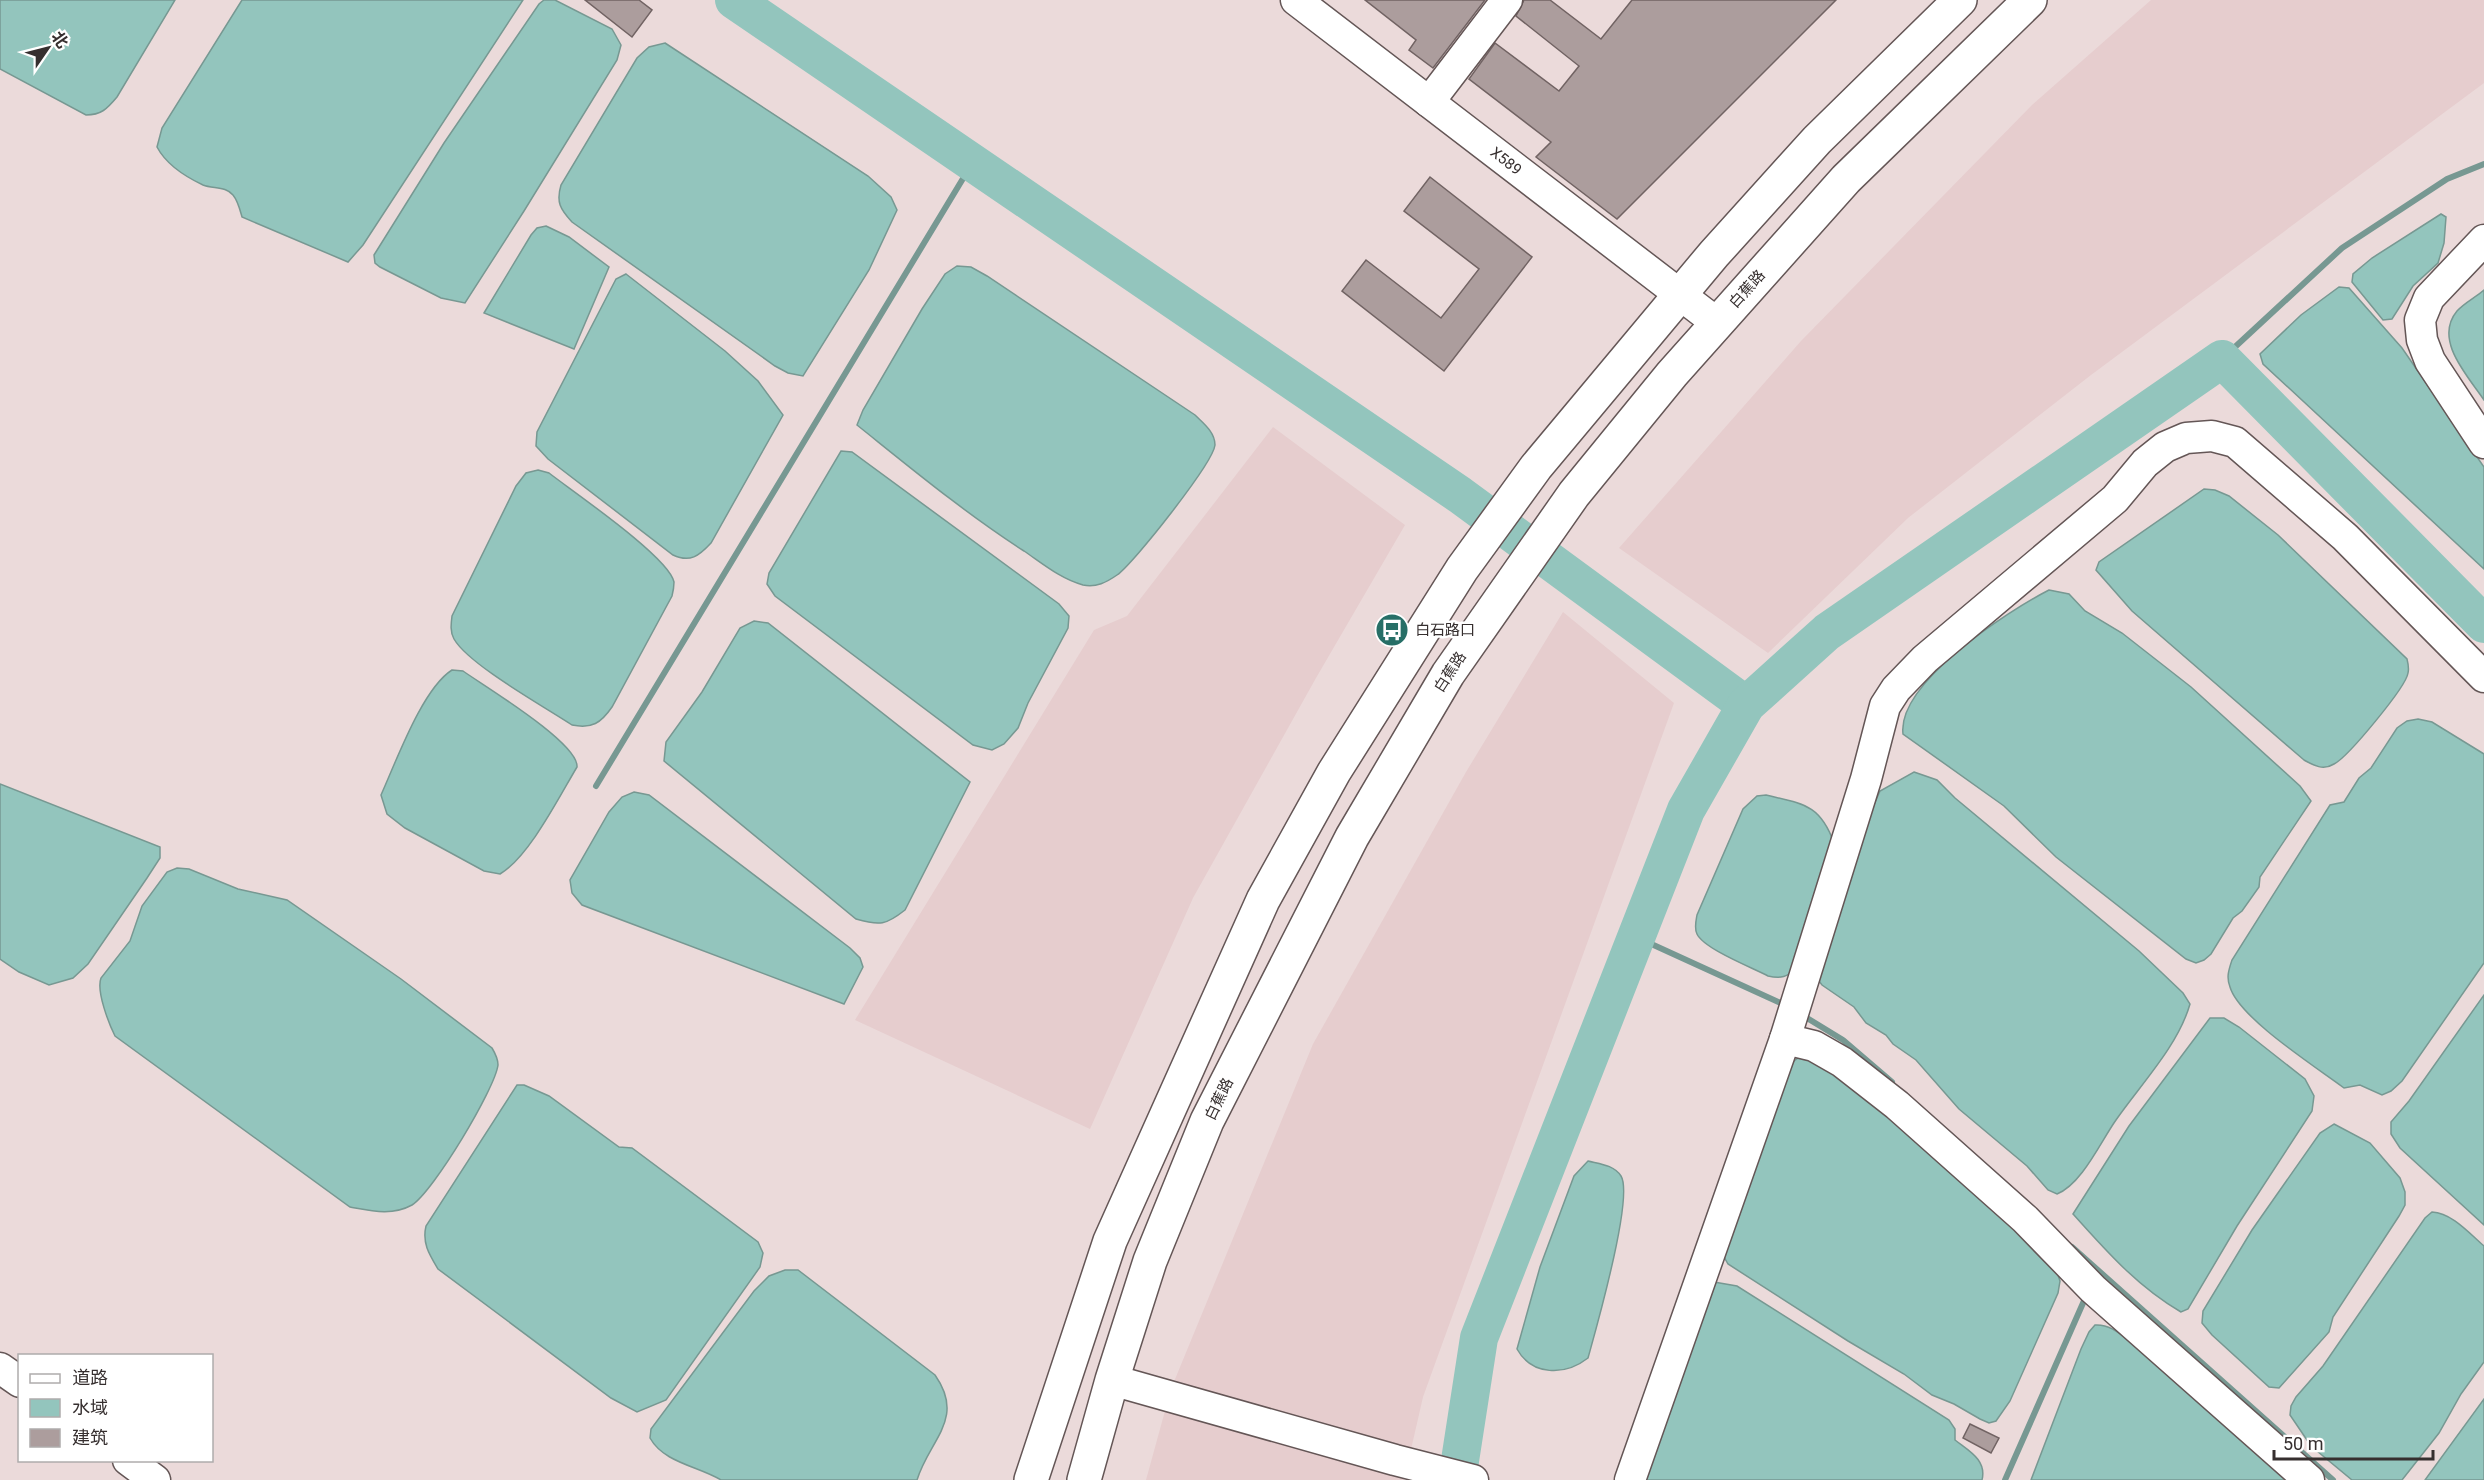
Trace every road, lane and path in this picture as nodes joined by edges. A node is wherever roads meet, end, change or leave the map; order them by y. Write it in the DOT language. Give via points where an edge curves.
graph roads {
  1 [pos="1296,0"];
  2 [pos="1507,0"];
  3 [pos="1960,0"];
  4 [pos="2030,0"];
  5 [pos="1429,102"];
  6 [pos="2484,240"];
  7 [pos="1680,295"];
  8 [pos="1717,323"];
  9 [pos="2484,443"];
  10 [pos="2484,677"];
  11 [pos="1791,1019"];
  12 [pos="0,1368"];
  13 [pos="1112,1380"];
  14 [pos="18,1381"];
  15 [pos="129,1462"];
  16 [pos="155,1480"];
  17 [pos="1031,1480"];
  18 [pos="1084,1480"];
  19 [pos="1473,1480"];
  20 [pos="1630,1480"];
  21 [pos="2309,1480"];
  1 -- 5 [label="street, X589 / X589"];
  2 -- 5 [label="street"];
  3 -- 7 [label="main road" via="1817,140"];
  4 -- 8 [label="main road, 白蕉路" via="1846,179"];
  5 -- 7 [label="street, X589 / X589"];
  6 -- 9 [label="street" via="2429,298 2420,320 2430,361"];
  7 -- 8 [label="street, X589 / X589"];
  7 -- 17 [label="main road" via="1536,467 1462,569 1334,772 1263,900 1110,1241"];
  8 -- 13 [label="main road, 白蕉路" via="1574,494 1500,597 1448,674 1352,837 1207,1121 1150,1262"];
  10 -- 11 [label="street" via="2345,537 2235,441 2212,436 2186,438 2165,447 2145,463 2115,499 1924,659 1896,689 1886,706"];
  11 -- 20 [label="street"];
  11 -- 21 [label="street" via="1814,1046 1842,1062 1898,1105 2025,1219 2093,1289"];
  12 -- 14 [label="street"];
  13 -- 18 [label="main road, 白蕉路"];
  13 -- 19 [label="street"];
  15 -- 16 [label="street"];
}
